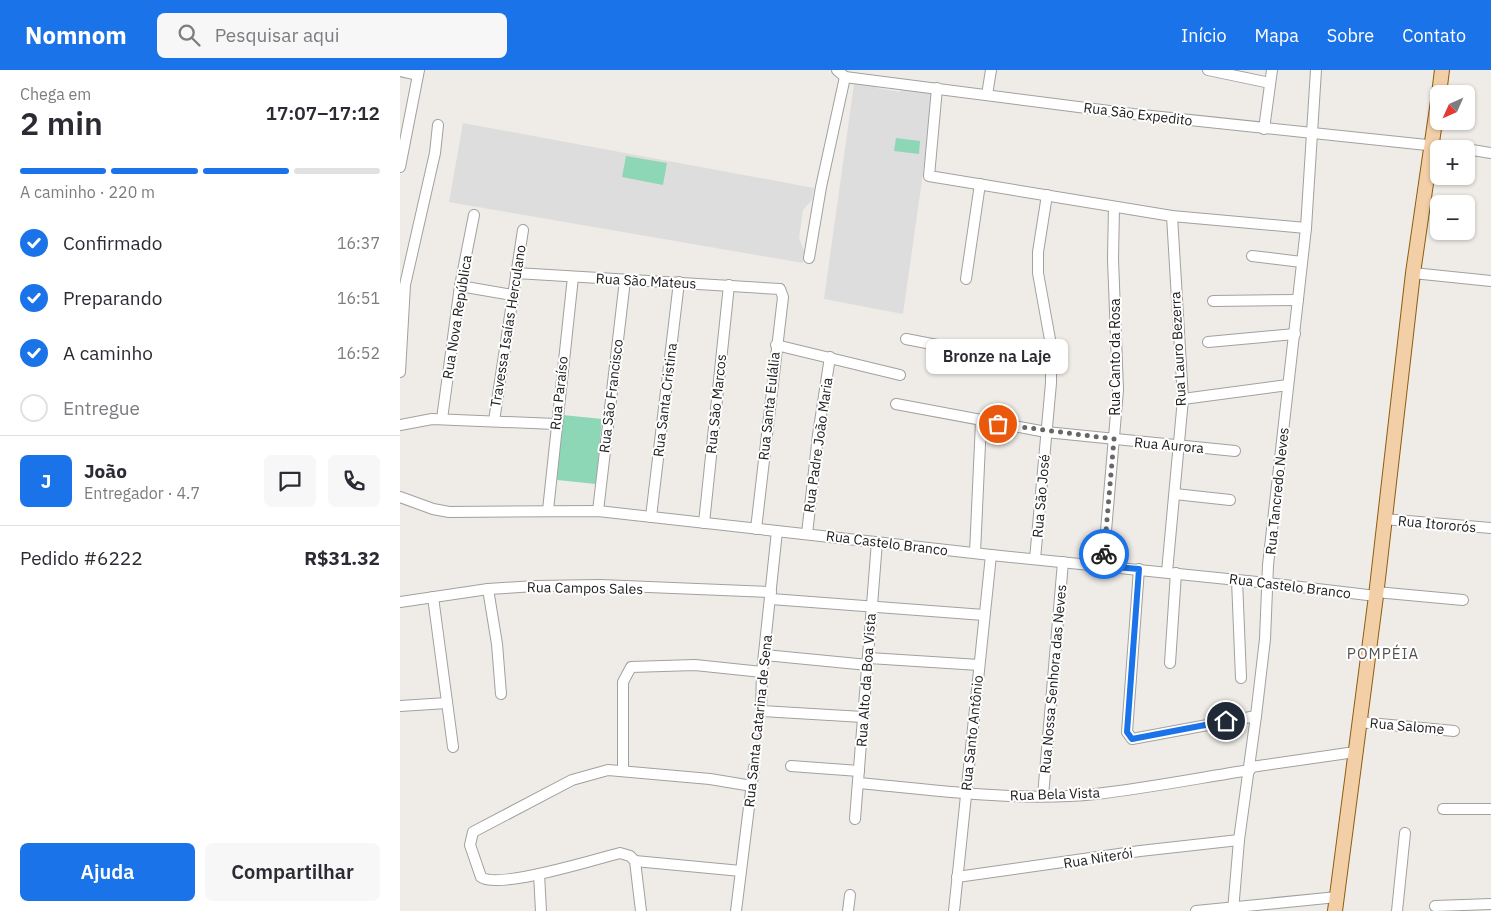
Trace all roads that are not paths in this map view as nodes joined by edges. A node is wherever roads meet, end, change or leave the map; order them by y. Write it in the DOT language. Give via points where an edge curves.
graph roads {
  1 [pos="837,70"];
  2 [pos="991,70"];
  3 [pos="1208,70"];
  4 [pos="1272,70"];
  5 [pos="1316,70"];
  6 [pos="1442,70"];
  7 [pos="400,71"];
  8 [pos="419,72"];
  9 [pos="845,77"];
  10 [pos="1270,83"];
  11 [pos="1440,85"];
  12 [pos="937,88"];
  13 [pos="987,95"];
  14 [pos="438,125"];
  15 [pos="1264,129"];
  16 [pos="1312,134"];
  17 [pos="1430,144"];
  18 [pos="1475,150"];
  19 [pos="1491,153"];
  20 [pos="1430,158"];
  21 [pos="400,166"];
  22 [pos="980,184"];
  23 [pos="1047,195"];
  24 [pos="1114,207"];
  25 [pos="474,215"];
  26 [pos="1172,216"];
  27 [pos="1306,228"];
  28 [pos="523,230"];
  29 [pos="1252,256"];
  30 [pos="809,258"];
  31 [pos="1302,262"];
  32 [pos="1413,273"];
  33 [pos="516,274"];
  34 [pos="573,277"];
  35 [pos="966,279"];
  36 [pos="625,280"];
  37 [pos="1491,281"];
  38 [pos="679,282"];
  39 [pos="729,285"];
  40 [pos="460,286"];
  41 [pos="776,288"];
  42 [pos="512,295"];
  43 [pos="1298,300"];
  44 [pos="1213,301"];
  45 [pos="1295,334"];
  46 [pos="906,339"];
  47 [pos="1208,342"];
  48 [pos="776,345"];
  49 [pos="830,357"];
  50 [pos="1014,360"];
  51 [pos="400,372"];
  52 [pos="900,375"];
  53 [pos="1288,384"];
  54 [pos="1183,399"];
  55 [pos="896,404"];
  56 [pos="442,419"];
  57 [pos="494,421"];
  58 [pos="981,422"];
  59 [pos="556,424"];
  60 [pos="400,425"];
  61 [pos="1046,432"];
  62 [pos="1114,439"];
  63 [pos="1179,446"];
  64 [pos="1236,451"];
  65 [pos="1175,494"];
  66 [pos="400,498"];
  67 [pos="1230,500"];
  68 [pos="548,510"];
  69 [pos="598,511"];
  70 [pos="651,517"];
  71 [pos="1384,519"];
  72 [pos="704,523"];
  73 [pos="1491,528"];
  74 [pos="756,529"];
  75 [pos="777,531"];
  76 [pos="806,534"];
  77 [pos="877,542"];
  78 [pos="975,553"];
  79 [pos="991,555"];
  80 [pos="1035,559"];
  81 [pos="1063,562"];
  82 [pos="1103,566"];
  83 [pos="1139,569"];
  84 [pos="1171,572"];
  85 [pos="1237,580"];
  86 [pos="1268,583"];
  87 [pos="488,589"];
  88 [pos="1376,594"];
  89 [pos="771,595"];
  90 [pos="433,597"];
  91 [pos="1463,600"];
  92 [pos="400,602"];
  93 [pos="871,607"];
  94 [pos="984,616"];
  95 [pos="765,655"];
  96 [pos="868,662"];
  97 [pos="1170,663"];
  98 [pos="979,665"];
  99 [pos="762,672"];
  100 [pos="1241,678"];
  101 [pos="501,694"];
  102 [pos="447,703"];
  103 [pos="400,706"];
  104 [pos="1256,716"];
  105 [pos="863,717"];
  106 [pos="1360,722"];
  107 [pos="1454,731"];
  108 [pos="454,747"];
  109 [pos="1355,752"];
  110 [pos="791,766"];
  111 [pos="754,767"];
  112 [pos="1251,768"];
  113 [pos="624,770"];
  114 [pos="859,771"];
  115 [pos="858,783"];
  116 [pos="752,786"];
  117 [pos="966,793"];
  118 [pos="1043,796"];
  119 [pos="1443,809"];
  120 [pos="1491,809"];
  121 [pos="855,819"];
  122 [pos="1405,833"];
  123 [pos="1239,840"];
  124 [pos="635,861"];
  125 [pos="741,871"];
  126 [pos="539,874"];
  127 [pos="957,877"];
  128 [pos="850,895"];
  129 [pos="1337,897"];
  130 [pos="1491,904"];
  131 [pos="1435,906"];
  132 [pos="1233,909"];
  133 [pos="541,911"];
  134 [pos="642,911"];
  135 [pos="736,911"];
  136 [pos="848,911"];
  137 [pos="954,911"];
  138 [pos="1196,911"];
  139 [pos="1335,911"];
  140 [pos="1397,911"];
  1 -- 9 [label="street"];
  2 -- 13 [label="street"];
  3 -- 10 [label="street"];
  4 -- 10 [label="street"];
  5 -- 16 [label="street, Rua Tancredo Neves"];
  6 -- 11 [label="main road"];
  7 -- 8 [label="street"];
  8 -- 21 [label="street"];
  9 -- 12 [label="street, Rua São Expedito"];
  9 -- 30 [label="street"];
  10 -- 15 [label="street"];
  12 -- 13 [label="street, Rua São Expedito"];
  12 -- 22 [label="street" via="929,176"];
  13 -- 15 [label="street, Rua São Expedito"];
  14 -- 51 [label="street" via="435,153 405,285"];
  15 -- 16 [label="street, Rua São Expedito"];
  16 -- 17 [label="street, Rua São Expedito"];
  16 -- 27 [label="street, Rua Tancredo Neves"];
  18 -- 19 [label="street, Rua São Expedito"];
  20 -- 32 [label="main road"];
  22 -- 23 [label="street"];
  22 -- 35 [label="street"];
  23 -- 24 [label="street"];
  23 -- 61 [label="street, Rua São José" via="1038,252 1038,273 1051,345"];
  24 -- 26 [label="street"];
  24 -- 62 [label="street, Rua Canto da Rosa" via="1118,390"];
  25 -- 40 [label="street, Rua Nova República"];
  26 -- 27 [label="street"];
  26 -- 54 [label="street, Rua Lauro Bezerra"];
  27 -- 31 [label="street, Rua Tancredo Neves"];
  28 -- 33 [label="street, Travessa Isaías Herculano"];
  29 -- 31 [label="street"];
  31 -- 43 [label="street, Rua Tancredo Neves"];
  32 -- 37 [label="street"];
  32 -- 71 [label="main road"];
  33 -- 34 [label="street, Rua São Mateus"];
  33 -- 42 [label="street, Travessa Isaías Herculano"];
  34 -- 36 [label="street, Rua São Mateus"];
  34 -- 59 [label="street, Rua Paraíso"];
  36 -- 38 [label="street, Rua São Mateus"];
  36 -- 69 [label="street, Rua São Francisco"];
  38 -- 39 [label="street, Rua São Mateus"];
  38 -- 70 [label="street, Rua Santa Cristina"];
  39 -- 41 [label="street, Rua São Mateus"];
  39 -- 72 [label="street, Rua São Marcos"];
  40 -- 42 [label="street"];
  40 -- 56 [label="street, Rua Nova República"];
  41 -- 48 [label="street, Rua Santa Eulália" via="780,289 783,297"];
  42 -- 57 [label="street, Travessa Isaías Herculano"];
  43 -- 44 [label="street"];
  43 -- 45 [label="street, Rua Tancredo Neves"];
  45 -- 47 [label="street"];
  45 -- 53 [label="street, Rua Tancredo Neves"];
  46 -- 50 [label="street"];
  48 -- 49 [label="street"];
  48 -- 74 [label="street, Rua Santa Eulália"];
  49 -- 52 [label="street"];
  49 -- 76 [label="street, Rua Padre João Maria"];
  53 -- 54 [label="street"];
  53 -- 86 [label="street, Rua Tancredo Neves"];
  54 -- 63 [label="street, Rua Lauro Bezerra"];
  55 -- 58 [label="street, Rua Aurora"];
  56 -- 57 [label="street"];
  56 -- 60 [label="street" via="424,419"];
  57 -- 59 [label="street"];
  58 -- 61 [label="street, Rua Aurora"];
  58 -- 78 [label="street"];
  59 -- 68 [label="street, Rua Paraíso"];
  61 -- 62 [label="street, Rua Aurora"];
  61 -- 80 [label="street, Rua São José"];
  62 -- 63 [label="street, Rua Aurora"];
  62 -- 82 [label="street, Rua Canto da Rosa"];
  63 -- 64 [label="street, Rua Aurora"];
  63 -- 65 [label="street, Rua Lauro Bezerra"];
  65 -- 67 [label="street"];
  65 -- 84 [label="street, Rua Lauro Bezerra"];
  66 -- 68 [label="street, Rua Castelo Branco" via="449,512"];
  68 -- 69 [label="street, Rua Castelo Branco"];
  69 -- 70 [label="street, Rua Castelo Branco"];
  70 -- 72 [label="street, Rua Castelo Branco"];
  71 -- 73 [label="street, Rua Itororós"];
  71 -- 88 [label="main road"];
  72 -- 74 [label="street, Rua Castelo Branco"];
  74 -- 75 [label="street, Rua Castelo Branco"];
  75 -- 76 [label="street, Rua Castelo Branco"];
  75 -- 89 [label="street, Rua Santa Catarina de Sena"];
  76 -- 77 [label="street, Rua Castelo Branco"];
  77 -- 78 [label="street, Rua Castelo Branco"];
  77 -- 93 [label="street, Rua Alto da Boa Vista"];
  78 -- 79 [label="street, Rua Castelo Branco"];
  79 -- 80 [label="street, Rua Castelo Branco"];
  79 -- 94 [label="street, Rua Santo Antônio"];
  80 -- 81 [label="street, Rua Castelo Branco"];
  81 -- 82 [label="street, Rua Castelo Branco"];
  81 -- 118 [label="street, Rua Nossa Senhora das Neves"];
  82 -- 83 [label="street, Rua Castelo Branco"];
  83 -- 84 [label="street, Rua Castelo Branco"];
  83 -- 104 [label="street" via="1127,732 1132,739"];
  84 -- 85 [label="street, Rua Castelo Branco"];
  84 -- 97 [label="street, Rua Lauro Bezerra"];
  85 -- 86 [label="street, Rua Castelo Branco"];
  85 -- 100 [label="street"];
  86 -- 88 [label="street, Rua Castelo Branco"];
  86 -- 104 [label="street, Rua Tancredo Neves"];
  87 -- 89 [label="street, Rua Campos Sales" via="600,586"];
  87 -- 90 [label="street, Rua Campos Sales"];
  87 -- 101 [label="street" via="498,644"];
  88 -- 91 [label="street, Rua Castelo Branco"];
  88 -- 106 [label="main road"];
  89 -- 93 [label="street, Rua Campos Sales"];
  89 -- 95 [label="street, Rua Santa Catarina de Sena"];
  90 -- 92 [label="street, Rua Campos Sales"];
  90 -- 102 [label="street"];
  93 -- 94 [label="street, Rua Campos Sales"];
  93 -- 96 [label="street, Rua Alto da Boa Vista"];
  94 -- 98 [label="street, Rua Santo Antônio"];
  95 -- 96 [label="street"];
  95 -- 99 [label="street, Rua Santa Catarina de Sena"];
  96 -- 98 [label="street"];
  96 -- 105 [label="street, Rua Alto da Boa Vista"];
  98 -- 117 [label="street, Rua Santo Antônio"];
  99 -- 105 [label="street, Rua Santa Catarina de Sena" via="761,711"];
  99 -- 113 [label="street" via="695,665 631,667 623,682"];
  102 -- 103 [label="street"];
  102 -- 108 [label="street"];
  104 -- 112 [label="street, Rua Tancredo Neves"];
  105 -- 114 [label="street, Rua Alto da Boa Vista"];
  106 -- 107 [label="street, Rua Salome"];
  106 -- 109 [label="main road"];
  109 -- 112 [label="street, Rua Bela Vista"];
  109 -- 129 [label="main road"];
  110 -- 114 [label="street"];
  111 -- 116 [label="street, Rua Santa Catarina de Sena"];
  112 -- 118 [label="street, Rua Bela Vista" via="1096,794"];
  112 -- 123 [label="street, Rua Tancredo Neves"];
  113 -- 116 [label="street"];
  113 -- 126 [label="street" via="608,770 572,780 476,829 470,838 481,877 494,882"];
  114 -- 115 [label="street, Rua Alto da Boa Vista"];
  115 -- 117 [label="street, Rua Bela Vista"];
  115 -- 121 [label="street, Rua Alto da Boa Vista"];
  116 -- 125 [label="street, Rua Santa Catarina de Sena"];
  117 -- 118 [label="street, Rua Bela Vista"];
  117 -- 127 [label="street, Rua Santo Antônio"];
  119 -- 120 [label="street"];
  122 -- 140 [label="street"];
  123 -- 127 [label="street, Rua Niterói"];
  123 -- 132 [label="street, Rua Tancredo Neves"];
  124 -- 125 [label="street"];
  124 -- 126 [label="street" via="620,853"];
  124 -- 134 [label="street"];
  125 -- 135 [label="street, Rua Santa Catarina de Sena"];
  126 -- 133 [label="street"];
  127 -- 137 [label="street, Rua Santo Antônio"];
  128 -- 136 [label="street"];
  129 -- 132 [label="street"];
  129 -- 139 [label="main road"];
  130 -- 131 [label="street"];
  132 -- 138 [label="street"];
}
